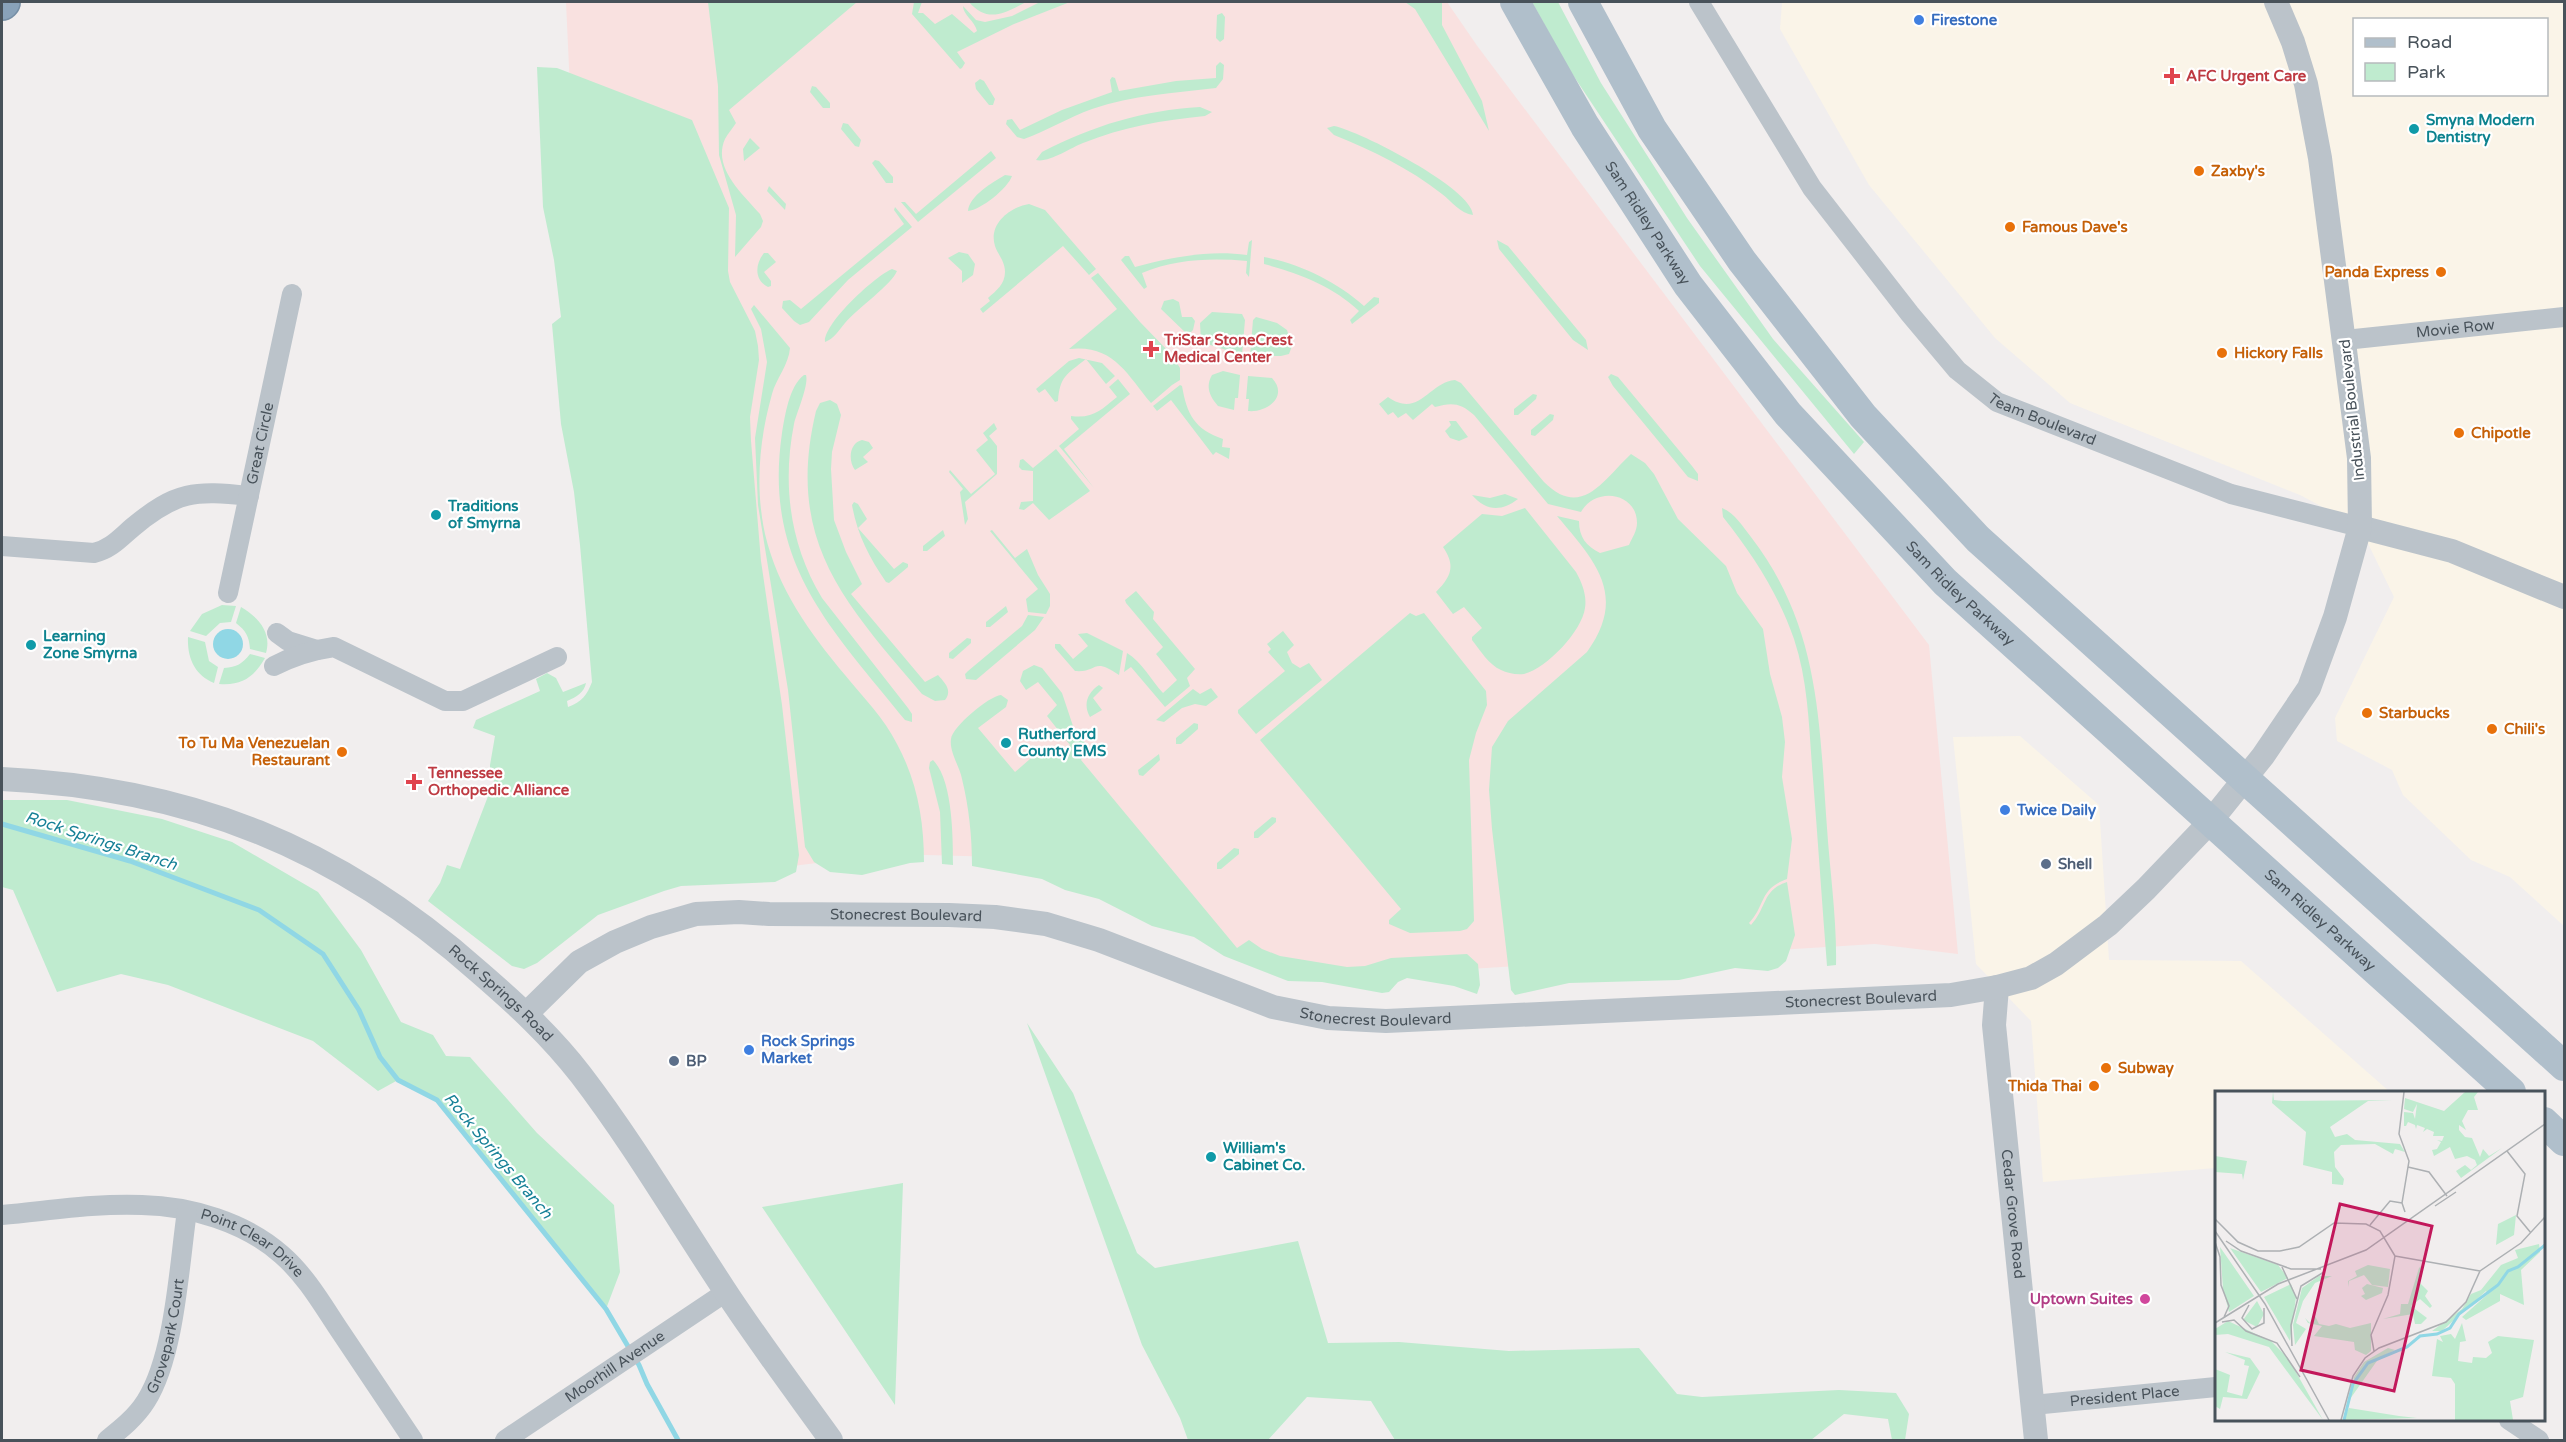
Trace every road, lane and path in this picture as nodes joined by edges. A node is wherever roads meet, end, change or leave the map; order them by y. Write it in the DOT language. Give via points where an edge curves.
graph roads {
  1 [pos="1515,2"];
  2 [pos="1583,2"];
  3 [pos="1699,2"];
  4 [pos="2276,2"];
  5 [pos="292,294"];
  6 [pos="2565,317"];
  7 [pos="2345,340"];
  8 [pos="249,496"];
  9 [pos="2360,527"];
  10 [pos="2,546"];
  11 [pos="228,593"];
  12 [pos="2565,597"];
  13 [pos="277,633"];
  14 [pos="317,650"];
  15 [pos="557,657"];
  16 [pos="274,666"];
  17 [pos="2,779"];
  18 [pos="2246,780"];
  19 [pos="2210,822"];
  20 [pos="1996,987"];
  21 [pos="527,1013"];
  22 [pos="2565,1066"];
  23 [pos="2510,1091"];
  24 [pos="2545,1123"];
  25 [pos="2565,1141"];
  26 [pos="187,1211"];
  27 [pos="2,1215"];
  28 [pos="726,1292"];
  29 [pos="2215,1388"];
  30 [pos="2033,1405"];
  31 [pos="2512,1421"];
  32 [pos="107,1440"];
  33 [pos="413,1440"];
  34 [pos="505,1440"];
  35 [pos="831,1440"];
  36 [pos="2036,1440"];
  37 [pos="2539,1440"];
  1 -- 19 [label="main road, Sam Ridley Parkway" via="1586,126 1688,285 1788,414 1945,582"];
  2 -- 18 [label="main road" via="1652,129 1742,261 1863,416 1978,539"];
  3 -- 9 [label="street, Team Boulevard" via="1812,188 1957,370 1997,402 2231,494"];
  4 -- 7 [label="street, Industrial Boulevard" via="2306,84"];
  5 -- 8 [label="street, Great Circle"];
  6 -- 7 [label="street, Movie Row"];
  7 -- 9 [label="street, Industrial Boulevard" via="2359,458"];
  8 -- 10 [label="street" via="210,492 177,497 115,544 94,553"];
  8 -- 11 [label="street, Great Circle"];
  9 -- 12 [label="street, Team Boulevard" via="2452,550"];
  9 -- 18 [label="street, Industrial Boulevard" via="2335,616 2309,688"];
  13 -- 14 [label="street" via="288,641"];
  14 -- 15 [label="street" via="334,647 445,701 463,702"];
  14 -- 16 [label="street"];
  17 -- 21 [label="street, Rock Springs Road" via="85,786 165,801 243,825 313,855 394,903 440,936"];
  18 -- 19 [label="street, Industrial Boulevard"];
  18 -- 22 [label="main road"];
  19 -- 20 [label="street, Stonecrest Boulevard" via="2108,925 2031,978"];
  19 -- 23 [label="main road, Sam Ridley Parkway"];
  20 -- 21 [label="street, Stonecrest Boulevard" via="1939,996 1386,1022 1328,1018 1273,1007 1100,940 1046,924 949,915 739,912 696,914 615,942 579,962"];
  20 -- 30 [label="street, Cedar Grove Road" via="1994,1025"];
  21 -- 28 [label="street, Rock Springs Road" via="581,1075"];
  24 -- 25 [label="main road"];
  26 -- 27 [label="street, Point Clear Drive" via="106,1205"];
  26 -- 32 [label="street, Grovepark Court" via="168,1341 158,1377 146,1402"];
  26 -- 33 [label="street, Point Clear Drive" via="251,1233 282,1255 309,1284"];
  28 -- 34 [label="street, Moorhill Avenue"];
  28 -- 35 [label="street, Rock Springs Road"];
  29 -- 30 [label="street, President Place"];
  30 -- 36 [label="street, Cedar Grove Road"];
  31 -- 37 [label="street"];
}
